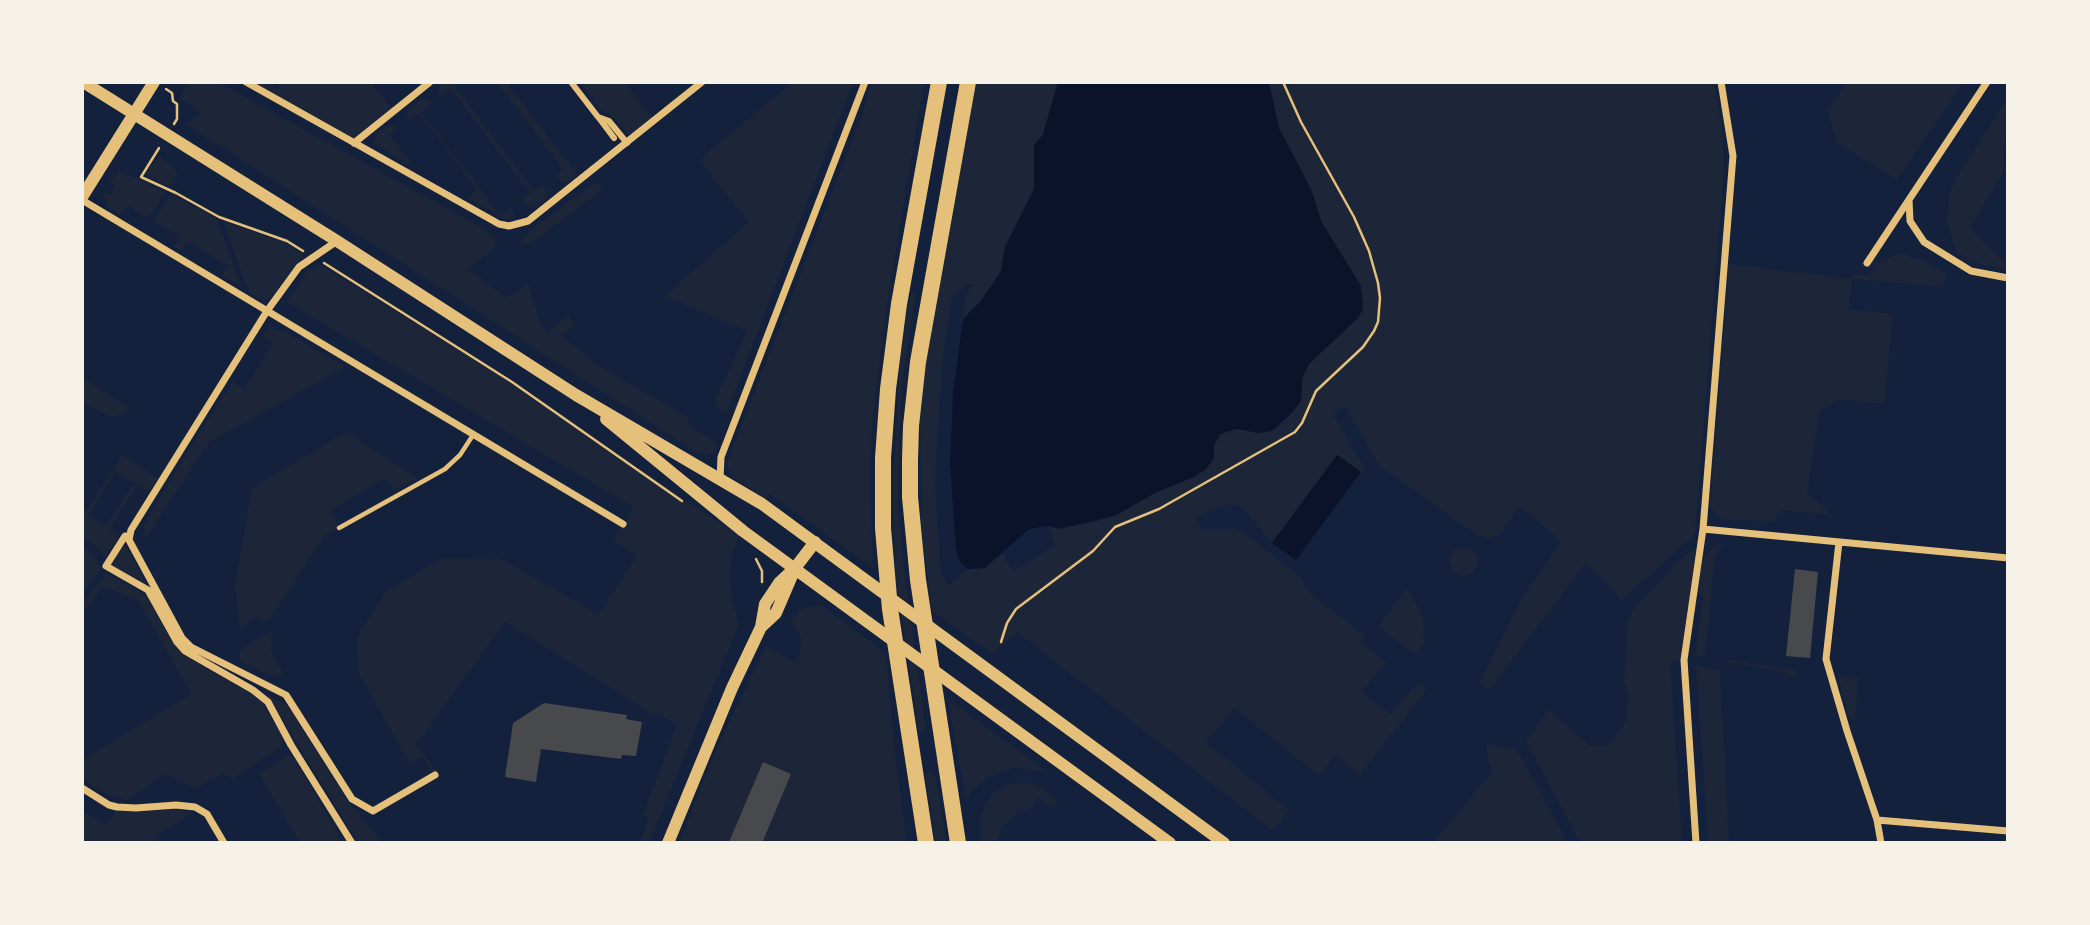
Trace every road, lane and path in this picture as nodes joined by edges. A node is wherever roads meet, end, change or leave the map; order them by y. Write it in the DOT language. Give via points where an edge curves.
graph roads {
  1 [pos="83,82"];
  2 [pos="154,82"];
  3 [pos="246,82"];
  4 [pos="430,82"];
  5 [pos="571,82"];
  6 [pos="702,82"];
  7 [pos="865,82"];
  8 [pos="939,82"];
  9 [pos="968,82"];
  10 [pos="1283,82"];
  11 [pos="1721,82"];
  12 [pos="1987,82"];
  13 [pos="172,93"];
  14 [pos="177,104"];
  15 [pos="133,114"];
  16 [pos="597,117"];
  17 [pos="614,138"];
  18 [pos="354,143"];
  19 [pos="627,143"];
  20 [pos="141,177"];
  21 [pos="82,199"];
  22 [pos="1909,199"];
  23 [pos="337,241"];
  24 [pos="312,256"];
  25 [pos="1867,263"];
  26 [pos="2008,278"];
  27 [pos="267,311"];
  28 [pos="576,395"];
  29 [pos="473,435"];
  30 [pos="720,479"];
  31 [pos="682,501"];
  32 [pos="623,524"];
  33 [pos="339,528"];
  34 [pos="1703,529"];
  35 [pos="130,536"];
  36 [pos="1839,541"];
  37 [pos="815,542"];
  38 [pos="753,554"];
  39 [pos="2008,558"];
  40 [pos="795,568"];
  41 [pos="761,584"];
  42 [pos="1001,642"];
  43 [pos="435,775"];
  44 [pos="82,788"];
  45 [pos="1877,820"];
  46 [pos="2008,831"];
  47 [pos="224,843"];
  48 [pos="352,843"];
  49 [pos="668,843"];
  50 [pos="926,843"];
  51 [pos="958,843"];
  52 [pos="1170,843"];
  53 [pos="1224,843"];
  54 [pos="1696,843"];
  55 [pos="1881,843"];
  1 -- 15 [label="street"];
  2 -- 15 [label="street"];
  3 -- 18 [label="street"];
  4 -- 18 [label="street"];
  5 -- 16 [label="street"];
  6 -- 19 [label="street"];
  7 -- 30 [label="street" via="721,457"];
  8 -- 50 [label="main road" via="899,304 883,458 890,609"];
  9 -- 51 [label="main road" via="918,362 910,460 918,580"];
  10 -- 42 [label="path" via="1369,251 1380,298 1374,331 1316,391 1295,432 1159,509 1115,527 1093,551 1016,609"];
  11 -- 34 [label="street" via="1733,156"];
  12 -- 22 [label="street"];
  13 -- 14 [label="path"];
  15 -- 21 [label="street"];
  15 -- 23 [label="street"];
  16 -- 17 [label="street"];
  16 -- 19 [label="street" via="609,121"];
  18 -- 19 [label="street" via="509,226 528,221"];
  20 -- 24 [label="path" via="219,217 287,241"];
  21 -- 27 [label="street"];
  22 -- 25 [label="street"];
  22 -- 26 [label="street" via="1910,221 1924,242 1971,271"];
  23 -- 24 [label="street"];
  23 -- 28 [label="street"];
  24 -- 27 [label="street"];
  24 -- 31 [label="path" via="565,417"];
  27 -- 29 [label="street"];
  27 -- 35 [label="street"];
  28 -- 30 [label="street"];
  28 -- 40 [label="street"];
  29 -- 32 [label="street"];
  29 -- 33 [label="lane" via="445,469"];
  30 -- 37 [label="street"];
  34 -- 36 [label="street"];
  34 -- 54 [label="street" via="1685,660"];
  35 -- 43 [label="street" via="133,550 182,638 191,647 286,695 352,799 373,811"];
  35 -- 48 [label="street" via="125,536 106,566 148,590 185,651 268,702"];
  36 -- 39 [label="street"];
  36 -- 45 [label="street" via="1826,659"];
  37 -- 40 [label="street"];
  37 -- 53 [label="street"];
  38 -- 41 [label="path" via="762,571"];
  40 -- 49 [label="street" via="776,613 761,627 732,688"];
  40 -- 52 [label="street"];
  44 -- 47 [label="street" via="117,807 195,807 207,814"];
  45 -- 46 [label="street"];
  45 -- 55 [label="street"];
}
